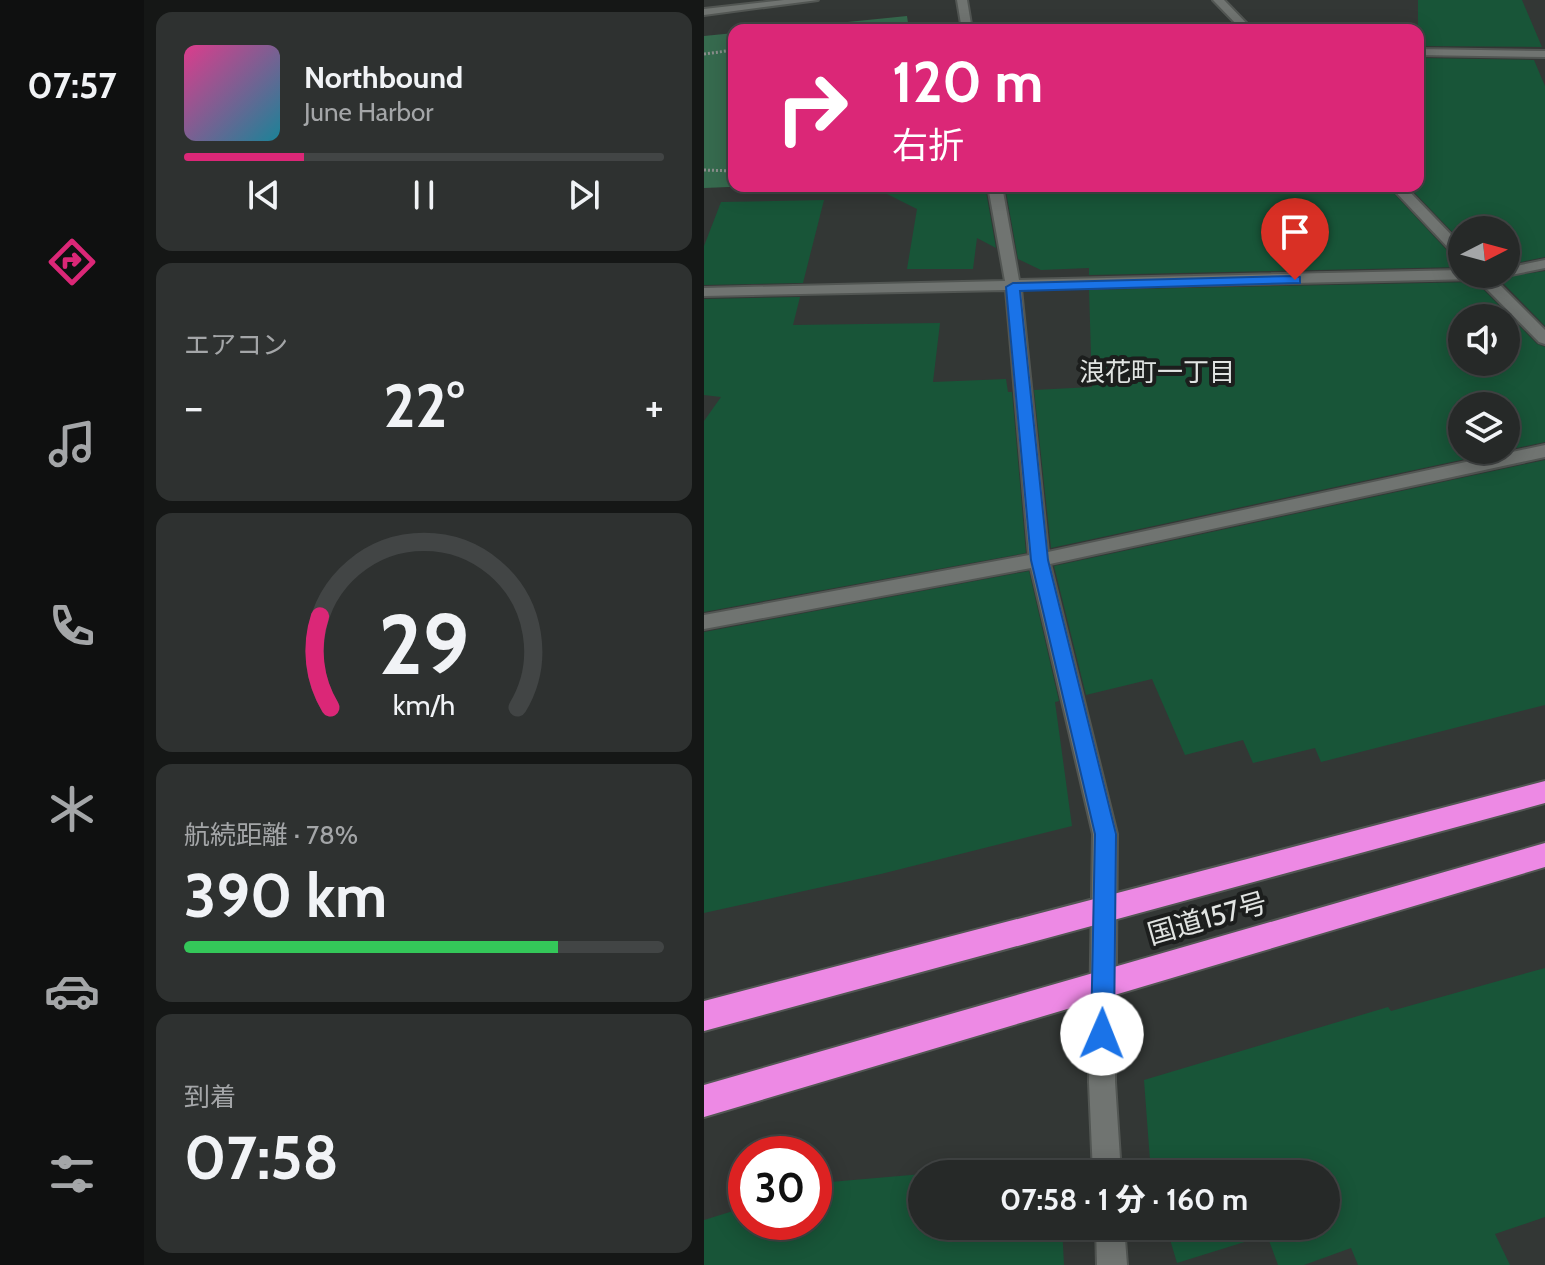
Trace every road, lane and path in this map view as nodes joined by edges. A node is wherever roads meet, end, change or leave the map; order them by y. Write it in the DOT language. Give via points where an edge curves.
graph roads {
  1 [pos="813,0"];
  2 [pos="962,0"];
  3 [pos="1218,0"];
  4 [pos="704,12"];
  5 [pos="966,24"];
  6 [pos="1242,24"];
  7 [pos="728,51"];
  8 [pos="1424,52"];
  9 [pos="704,54"];
  10 [pos="1545,54"];
  11 [pos="704,170"];
  12 [pos="728,171"];
  13 [pos="996,192"];
  14 [pos="1403,192"];
  15 [pos="1448,239"];
  16 [pos="1545,264"];
  17 [pos="1520,269"];
  18 [pos="1448,276"];
  19 [pos="1013,287"];
  20 [pos="1498,288"];
  21 [pos="704,292"];
  22 [pos="1545,339"];
  23 [pos="1545,451"];
  24 [pos="1039,560"];
  25 [pos="704,622"];
  26 [pos="1545,792"];
  27 [pos="1545,855"];
  28 [pos="1104,910"];
  29 [pos="1104,984"];
  30 [pos="704,1016"];
  31 [pos="704,1101"];
  32 [pos="1106,1160"];
  33 [pos="1111,1240"];
  34 [pos="1112,1265"];
  1 -- 4 [label="street"];
  2 -- 5 [label="street"];
  3 -- 6 [label="street"];
  7 -- 9 [label="path"];
  8 -- 10 [label="street"];
  11 -- 12 [label="path"];
  13 -- 19 [label="street"];
  14 -- 15 [label="street"];
  16 -- 17 [label="street"];
  18 -- 19 [label="street"];
  19 -- 21 [label="street"];
  19 -- 24 [label="street"];
  20 -- 22 [label="street"];
  23 -- 24 [label="street"];
  24 -- 25 [label="street"];
  24 -- 28 [label="street" via="1105,834"];
  26 -- 28 [label="highway, 国道157号"];
  27 -- 29 [label="highway, 国道157号"];
  28 -- 29 [label="street"];
  28 -- 30 [label="highway, 国道157号"];
  29 -- 31 [label="highway, 国道157号"];
  29 -- 32 [label="street"];
  33 -- 34 [label="street"];
}
